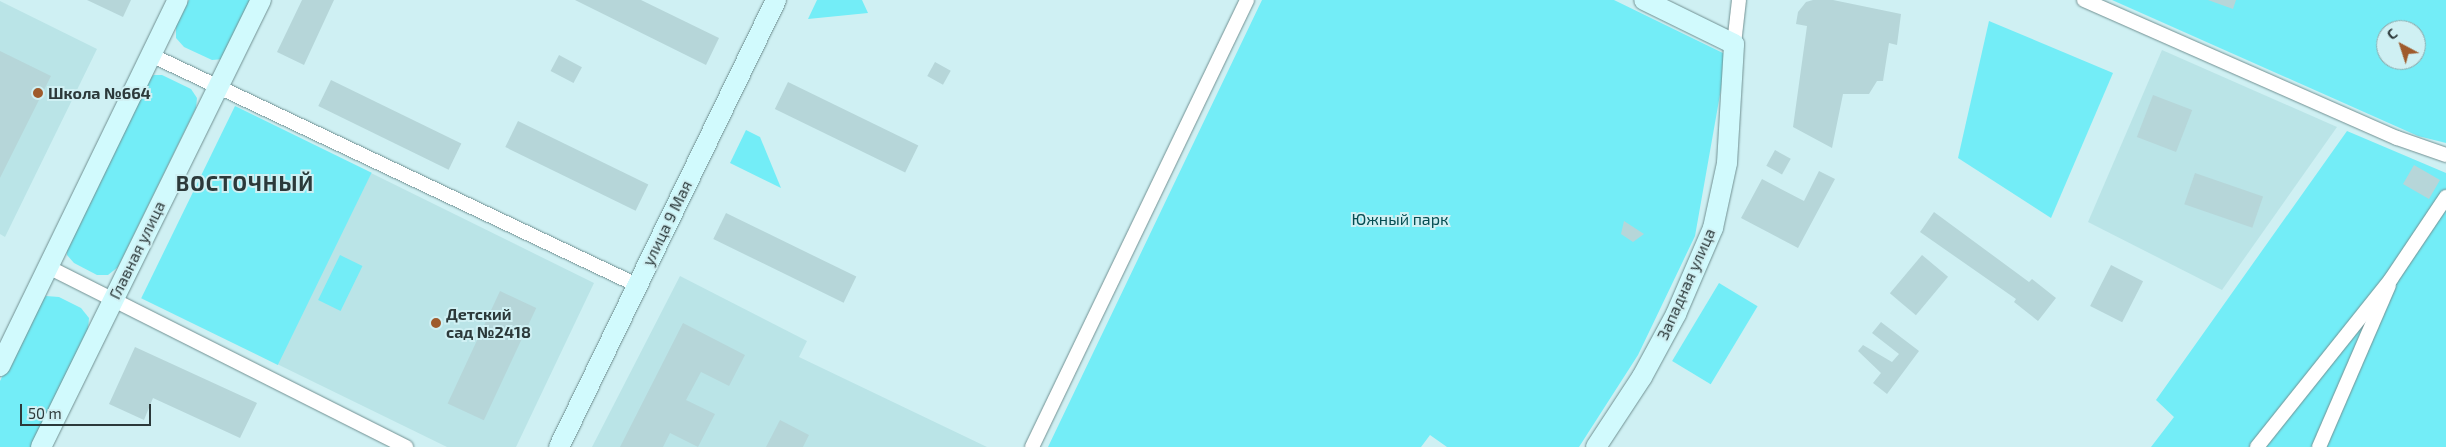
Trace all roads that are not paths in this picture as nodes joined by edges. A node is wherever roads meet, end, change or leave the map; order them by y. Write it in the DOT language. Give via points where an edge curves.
graph roads {
  1 [pos="178,0"];
  2 [pos="260,0"];
  3 [pos="776,0"];
  4 [pos="1247,0"];
  5 [pos="1644,0"];
  6 [pos="1739,0"];
  7 [pos="2084,0"];
  8 [pos="1734,44"];
  9 [pos="151,55"];
  10 [pos="218,86"];
  11 [pos="2446,155"];
  12 [pos="2446,197"];
  13 [pos="48,267"];
  14 [pos="2390,278"];
  15 [pos="637,285"];
  16 [pos="112,300"];
  17 [pos="0,366"];
  18 [pos="41,447"];
  19 [pos="406,447"];
  20 [pos="559,447"];
  21 [pos="1032,447"];
  22 [pos="1596,447"];
  23 [pos="2257,447"];
  24 [pos="2319,447"];
  1 -- 9 [label="street"];
  2 -- 10 [label="street, Главная улица"];
  3 -- 15 [label="street, улица 9 Мая"];
  4 -- 21 [label="street"];
  5 -- 8 [label="street"];
  6 -- 8 [label="street"];
  7 -- 11 [label="street" via="2397,138"];
  8 -- 22 [label="street, Западная улица" via="1727,163 1713,228 1676,314 1642,376"];
  9 -- 10 [label="street"];
  9 -- 13 [label="street"];
  10 -- 15 [label="street"];
  10 -- 16 [label="street, Главная улица"];
  12 -- 14 [label="street"];
  13 -- 16 [label="street"];
  13 -- 17 [label="street"];
  14 -- 23 [label="street"];
  14 -- 24 [label="street" via="2385,300 2335,404"];
  15 -- 20 [label="street, улица 9 Мая"];
  16 -- 18 [label="street, Главная улица"];
  16 -- 19 [label="street"];
}
